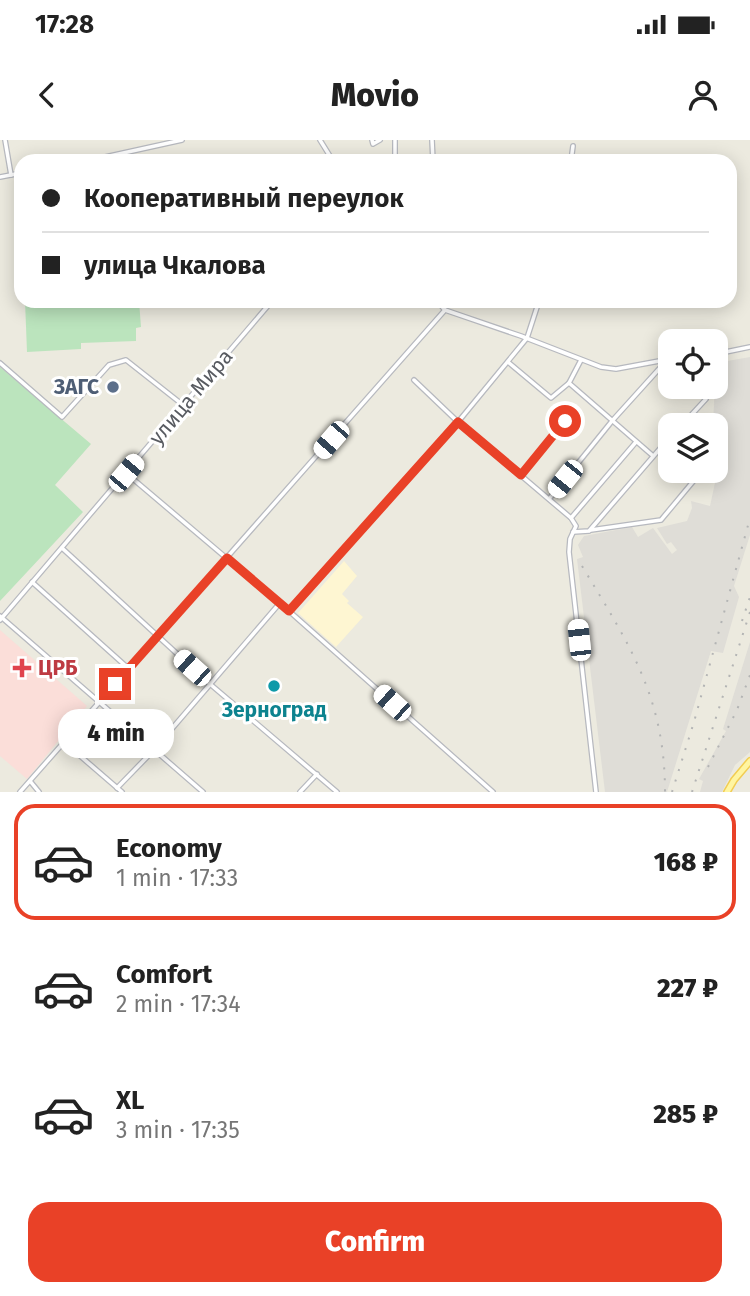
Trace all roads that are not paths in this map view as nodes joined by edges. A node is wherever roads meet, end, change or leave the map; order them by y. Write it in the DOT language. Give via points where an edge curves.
graph roads {
  1 [pos="5,140"];
  2 [pos="182,140"];
  3 [pos="372,140"];
  4 [pos="380,140"];
  5 [pos="573,146"];
  6 [pos="119,154"];
  7 [pos="572,154"];
  8 [pos="14,174"];
  9 [pos="11,175"];
  10 [pos="0,177"];
  11 [pos="266,308"];
  12 [pos="537,308"];
  13 [pos="445,310"];
  14 [pos="527,338"];
  15 [pos="750,347"];
  16 [pos="728,352"];
  17 [pos="581,359"];
  18 [pos="658,361"];
  19 [pos="508,362"];
  20 [pos="0,363"];
  21 [pos="658,371"];
  22 [pos="414,380"];
  23 [pos="569,383"];
  24 [pos="706,399"];
  25 [pos="183,405"];
  26 [pos="693,413"];
  27 [pos="565,421"];
  28 [pos="612,421"];
  29 [pos="458,422"];
  30 [pos="636,442"];
  31 [pos="658,450"];
  32 [pos="653,455"];
  33 [pos="126,473"];
  34 [pos="521,475"];
  35 [pos="692,483"];
  36 [pos="549,499"];
  37 [pos="571,518"];
  38 [pos="589,531"];
  39 [pos="573,532"];
  40 [pos="62,548"];
  41 [pos="227,558"];
  42 [pos="32,582"];
  43 [pos="279,604"];
  44 [pos="289,611"];
  45 [pos="1,618"];
  46 [pos="156,635"];
  47 [pos="128,668"];
  48 [pos="210,684"];
  49 [pos="99,704"];
  50 [pos="64,742"];
  51 [pos="154,749"];
  52 [pos="750,761"];
  53 [pos="317,774"];
  54 [pos="30,781"];
  55 [pos="487,787"];
  56 [pos="117,788"];
  57 [pos="20,792"];
  58 [pos="39,792"];
  59 [pos="122,792"];
  60 [pos="203,792"];
  61 [pos="300,792"];
  62 [pos="337,792"];
  63 [pos="483,792"];
  64 [pos="493,792"];
  65 [pos="596,792"];
  66 [pos="727,792"];
  1 -- 9 [label="street"];
  2 -- 6 [label="street"];
  3 -- 4 [label="street" via="373,144"];
  5 -- 7 [label="street"];
  8 -- 9 [label="street"];
  9 -- 10 [label="street"];
  11 -- 25 [label="street, улица Мира"];
  12 -- 14 [label="street"];
  13 -- 14 [label="street"];
  13 -- 41 [label="street"];
  14 -- 17 [label="street"];
  14 -- 19 [label="street"];
  15 -- 16 [label="street"];
  17 -- 18 [label="street" via="616,369"];
  17 -- 23 [label="street"];
  19 -- 23 [label="street" via="551,398"];
  19 -- 29 [label="street"];
  20 -- 25 [label="street" via="62,416 109,365 126,360"];
  21 -- 28 [label="street"];
  22 -- 29 [label="street"];
  23 -- 28 [label="street"];
  24 -- 26 [label="street"];
  25 -- 33 [label="street, улица Мира"];
  27 -- 34 [label="street"];
  28 -- 30 [label="street"];
  28 -- 36 [label="street"];
  29 -- 34 [label="street"];
  29 -- 44 [label="street"];
  30 -- 32 [label="street"];
  30 -- 37 [label="street"];
  31 -- 32 [label="street"];
  32 -- 38 [label="street"];
  33 -- 40 [label="street, улица Мира"];
  33 -- 41 [label="street"];
  34 -- 36 [label="street"];
  35 -- 38 [label="street" via="661,520"];
  36 -- 37 [label="street"];
  37 -- 39 [label="street" via="576,526"];
  38 -- 39 [label="street"];
  39 -- 65 [label="street" via="569,552"];
  40 -- 42 [label="street, улица Мира"];
  40 -- 46 [label="street"];
  41 -- 43 [label="street"];
  41 -- 46 [label="street"];
  42 -- 45 [label="street, улица Мира"];
  42 -- 47 [label="street"];
  43 -- 44 [label="street"];
  43 -- 48 [label="street"];
  44 -- 55 [label="street"];
  45 -- 49 [label="street"];
  46 -- 47 [label="street"];
  46 -- 48 [label="street"];
  47 -- 49 [label="street"];
  48 -- 51 [label="street"];
  48 -- 53 [label="street"];
  49 -- 50 [label="street"];
  49 -- 51 [label="street"];
  50 -- 54 [label="street"];
  50 -- 56 [label="street"];
  51 -- 56 [label="street"];
  51 -- 60 [label="street"];
  52 -- 66 [label="main road"];
  53 -- 61 [label="street"];
  53 -- 62 [label="street"];
  54 -- 57 [label="street"];
  54 -- 58 [label="street"];
  55 -- 63 [label="street"];
  55 -- 64 [label="street"];
  56 -- 59 [label="street"];
}
